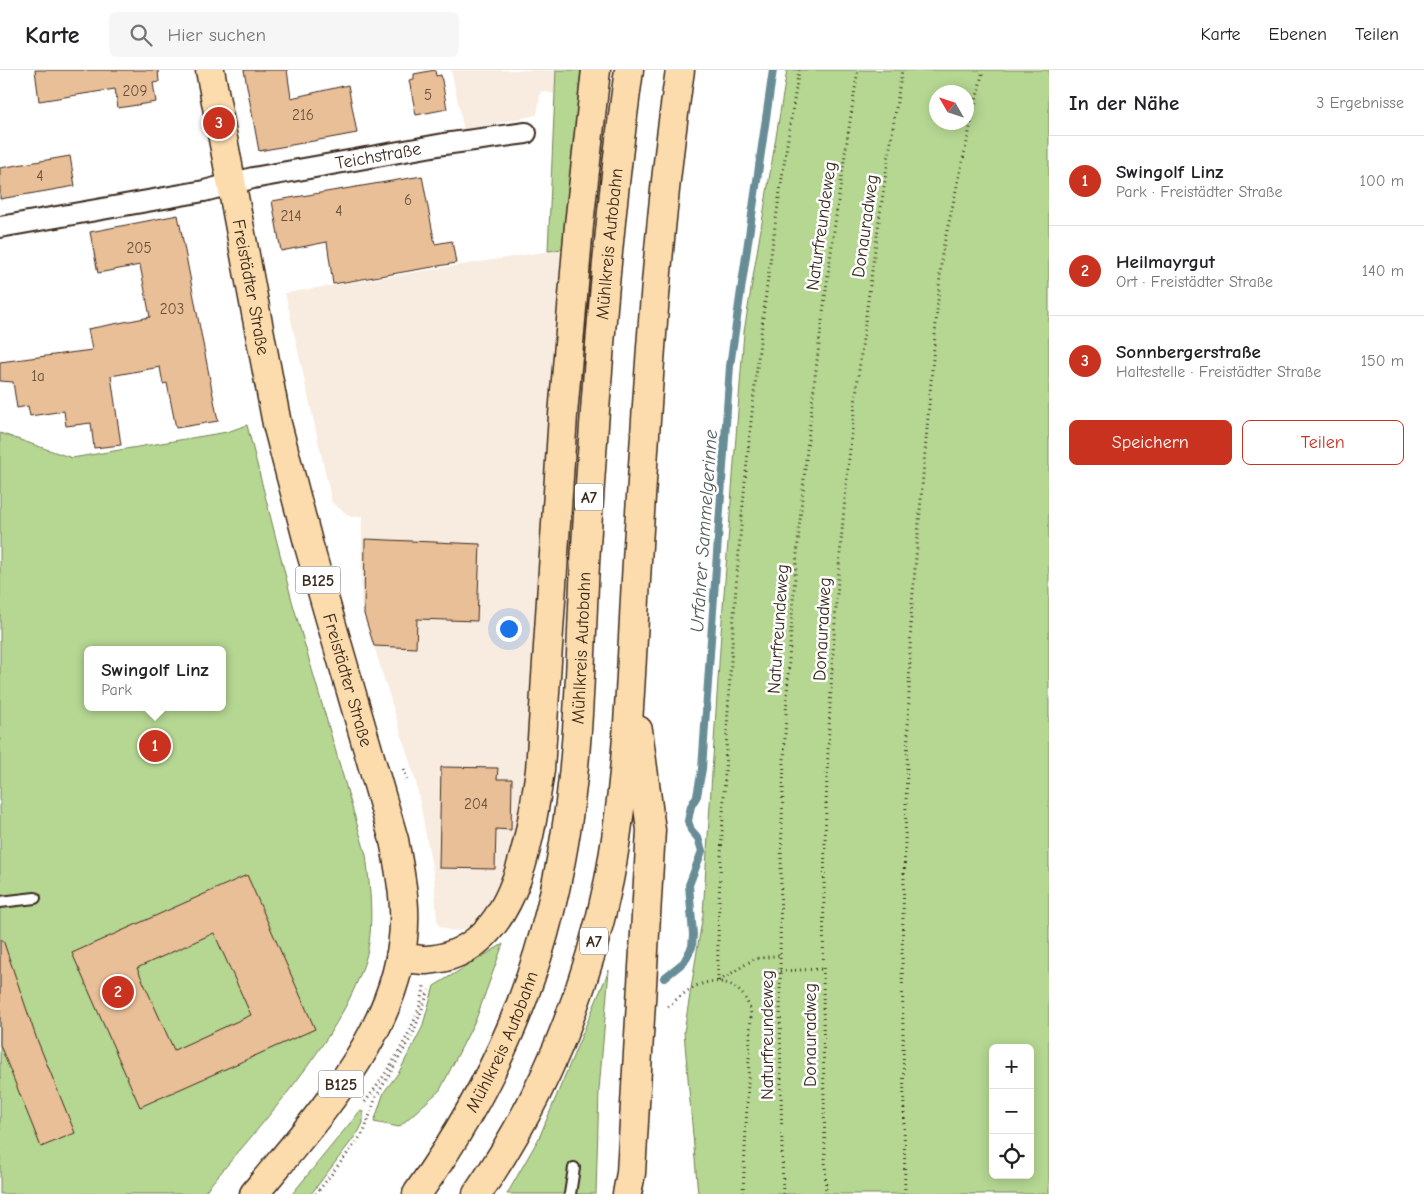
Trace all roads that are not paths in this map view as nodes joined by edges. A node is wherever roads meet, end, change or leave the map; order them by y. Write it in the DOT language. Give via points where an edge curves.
graph roads {
  1 [pos="210,70"];
  2 [pos="596,70"];
  3 [pos="629,70"];
  4 [pos="680,70"];
  5 [pos="526,133"];
  6 [pos="232,184"];
  7 [pos="0,227"];
  8 [pos="630,664"];
  9 [pos="35,898"];
  10 [pos="0,902"];
  11 [pos="400,957"];
  12 [pos="574,1168"];
  13 [pos="630,1187"];
  14 [pos="254,1194"];
  15 [pos="417,1194"];
  16 [pos="477,1194"];
  17 [pos="570,1194"];
  1 -- 6 [label="main road, Freistädter Straße / B125"];
  2 -- 11 [label="main road" via="578,234 540,770 533,813 516,882 505,907 481,938 453,953 426,960"];
  3 -- 15 [label="main road, Mühlkreis Autobahn / A7" via="601,323 574,766 565,841 547,924 512,1030 471,1111"];
  4 -- 8 [label="main road, A7" via="651,344"];
  5 -- 6 [label="street, Teichstraße" via="444,144"];
  6 -- 7 [label="street, Teichstraße"];
  6 -- 11 [label="main road, Freistädter Straße / B125" via="277,424 314,565 394,840 404,909"];
  8 -- 13 [label="main road" via="650,830"];
  8 -- 16 [label="main road, A7" via="623,773 612,857 588,968 549,1072 521,1125"];
  9 -- 10 [label="lane"];
  11 -- 14 [label="main road, Freistädter Straße / B125" via="381,1014 354,1066"];
  12 -- 17 [label="lane"];
}
